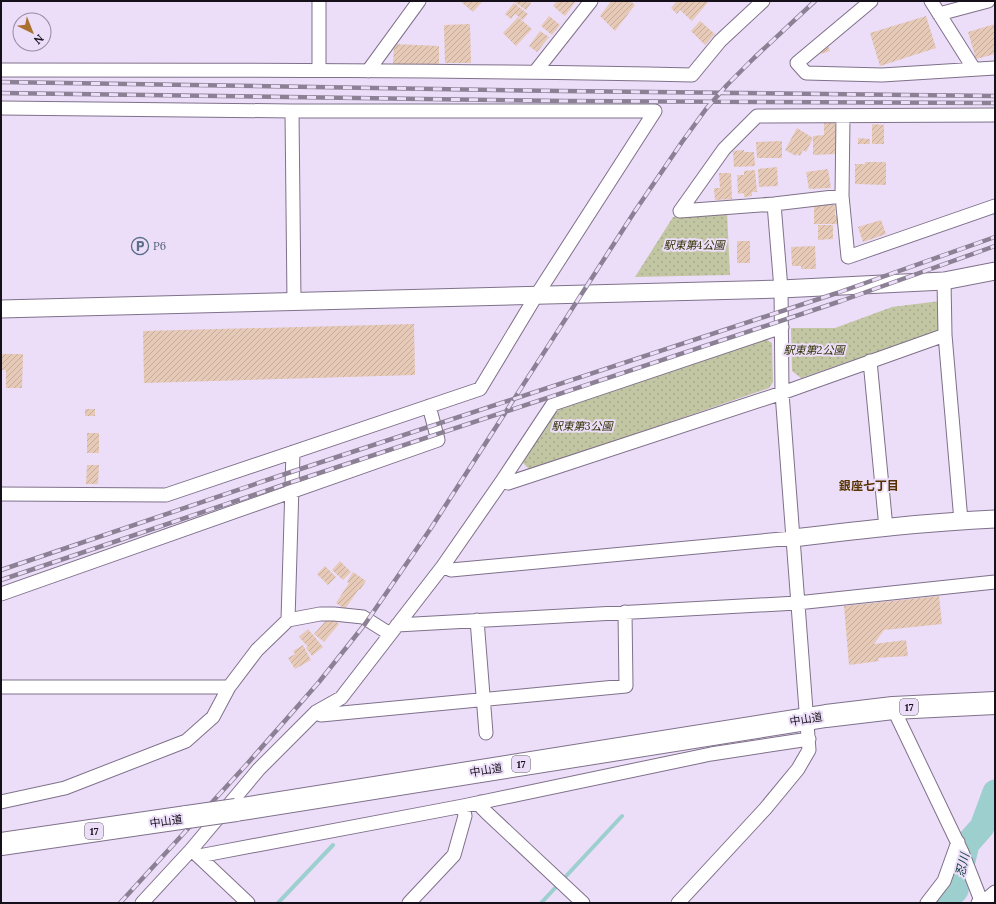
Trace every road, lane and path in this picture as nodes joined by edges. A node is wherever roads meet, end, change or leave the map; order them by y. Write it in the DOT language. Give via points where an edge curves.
graph roads {
  1 [pos="319,1"];
  2 [pos="419,1"];
  3 [pos="591,1"];
  4 [pos="762,1"];
  5 [pos="871,1"];
  6 [pos="931,1"];
  7 [pos="988,1"];
  8 [pos="940,14"];
  9 [pos="995,68"];
  10 [pos="974,69"];
  11 [pos="1,70"];
  12 [pos="318,70"];
  13 [pos="368,71"];
  14 [pos="535,72"];
  15 [pos="1,108"];
  16 [pos="292,110"];
  17 [pos="995,115"];
  18 [pos="843,116"];
  19 [pos="842,196"];
  20 [pos="774,204"];
  21 [pos="995,206"];
  22 [pos="995,271"];
  23 [pos="944,281"];
  24 [pos="781,289"];
  25 [pos="536,296"];
  26 [pos="294,302"];
  27 [pos="1,309"];
  28 [pos="782,328"];
  29 [pos="945,335"];
  30 [pos="870,362"];
  31 [pos="782,393"];
  32 [pos="429,406"];
  33 [pos="293,452"];
  34 [pos="502,481"];
  35 [pos="292,492"];
  36 [pos="1,494"];
  37 [pos="995,519"];
  38 [pos="961,521"];
  39 [pos="886,528"];
  40 [pos="793,538"];
  41 [pos="443,566"];
  42 [pos="995,582"];
  43 [pos="1,594"];
  44 [pos="797,603"];
  45 [pos="625,612"];
  46 [pos="288,620"];
  47 [pos="477,620"];
  48 [pos="393,629"];
  49 [pos="1,687"];
  50 [pos="229,687"];
  51 [pos="484,699"];
  52 [pos="994,703"];
  53 [pos="893,708"];
  54 [pos="316,712"];
  55 [pos="807,729"];
  56 [pos="486,733"];
  57 [pos="1,802"];
  58 [pos="481,802"];
  59 [pos="463,806"];
  60 [pos="1,844"];
  61 [pos="960,847"];
  62 [pos="195,853"];
  63 [pos="995,892"];
  64 [pos="142,903"];
  65 [pos="248,903"];
  66 [pos="409,903"];
  67 [pos="583,903"];
  68 [pos="678,903"];
  69 [pos="927,903"];
  70 [pos="980,903"];
  1 -- 12 [label="street"];
  2 -- 13 [label="street"];
  3 -- 14 [label="street"];
  4 -- 14 [label="street" via="720,41 692,75"];
  5 -- 10 [label="street" via="797,63 806,73 882,75"];
  6 -- 8 [label="street"];
  7 -- 8 [label="street"];
  8 -- 10 [label="street"];
  9 -- 10 [label="street"];
  11 -- 12 [label="street"];
  12 -- 13 [label="street"];
  13 -- 14 [label="street"];
  15 -- 16 [label="street"];
  16 -- 25 [label="street" via="655,111"];
  16 -- 26 [label="street"];
  17 -- 18 [label="street"];
  18 -- 19 [label="street"];
  18 -- 20 [label="street" via="757,116 724,149 680,211"];
  19 -- 20 [label="street"];
  19 -- 21 [label="street" via="848,257"];
  20 -- 24 [label="street"];
  22 -- 23 [label="street"];
  23 -- 24 [label="street"];
  23 -- 29 [label="street"];
  24 -- 25 [label="street"];
  24 -- 28 [label="street"];
  25 -- 26 [label="street"];
  25 -- 32 [label="street" via="480,389"];
  26 -- 27 [label="street"];
  28 -- 31 [label="street"];
  28 -- 34 [label="street" via="553,404"];
  29 -- 30 [label="street"];
  29 -- 38 [label="street"];
  30 -- 31 [label="street"];
  30 -- 39 [label="street"];
  31 -- 34 [label="street" via="508,484"];
  31 -- 40 [label="street"];
  32 -- 33 [label="street"];
  32 -- 35 [label="street" via="438,440"];
  33 -- 35 [label="street"];
  33 -- 36 [label="street" via="166,495"];
  34 -- 41 [label="street"];
  35 -- 43 [label="street"];
  35 -- 46 [label="street"];
  37 -- 38 [label="street"];
  38 -- 39 [label="street"];
  39 -- 40 [label="street"];
  40 -- 41 [label="street" via="451,570"];
  40 -- 44 [label="street"];
  41 -- 48 [label="street"];
  42 -- 44 [label="street"];
  44 -- 45 [label="street"];
  44 -- 55 [label="street"];
  45 -- 47 [label="street"];
  45 -- 51 [label="street" via="626,686"];
  46 -- 48 [label="street" via="334,614 363,617"];
  46 -- 50 [label="street" via="257,650"];
  47 -- 48 [label="street"];
  47 -- 51 [label="street"];
  48 -- 54 [label="street" via="341,698"];
  49 -- 50 [label="street"];
  50 -- 57 [label="street" via="213,717 186,741 65,788"];
  51 -- 54 [label="street" via="321,715"];
  51 -- 56 [label="street"];
  52 -- 53 [label="highway, 中山道 / 17"];
  53 -- 55 [label="highway, 中山道 / 17"];
  53 -- 61 [label="street"];
  54 -- 62 [label="street" via="259,769"];
  55 -- 58 [label="street" via="711,754"];
  55 -- 60 [label="highway, 中山道 / 17, bridge"];
  55 -- 68 [label="street" via="809,750 798,769 766,809"];
  58 -- 59 [label="street"];
  58 -- 67 [label="street" via="487,813"];
  59 -- 62 [label="street"];
  59 -- 66 [label="street" via="465,816 454,855"];
  61 -- 69 [label="street" via="944,881"];
  61 -- 70 [label="street"];
  62 -- 64 [label="street"];
  62 -- 65 [label="street"];
  63 -- 70 [label="street"];
}
